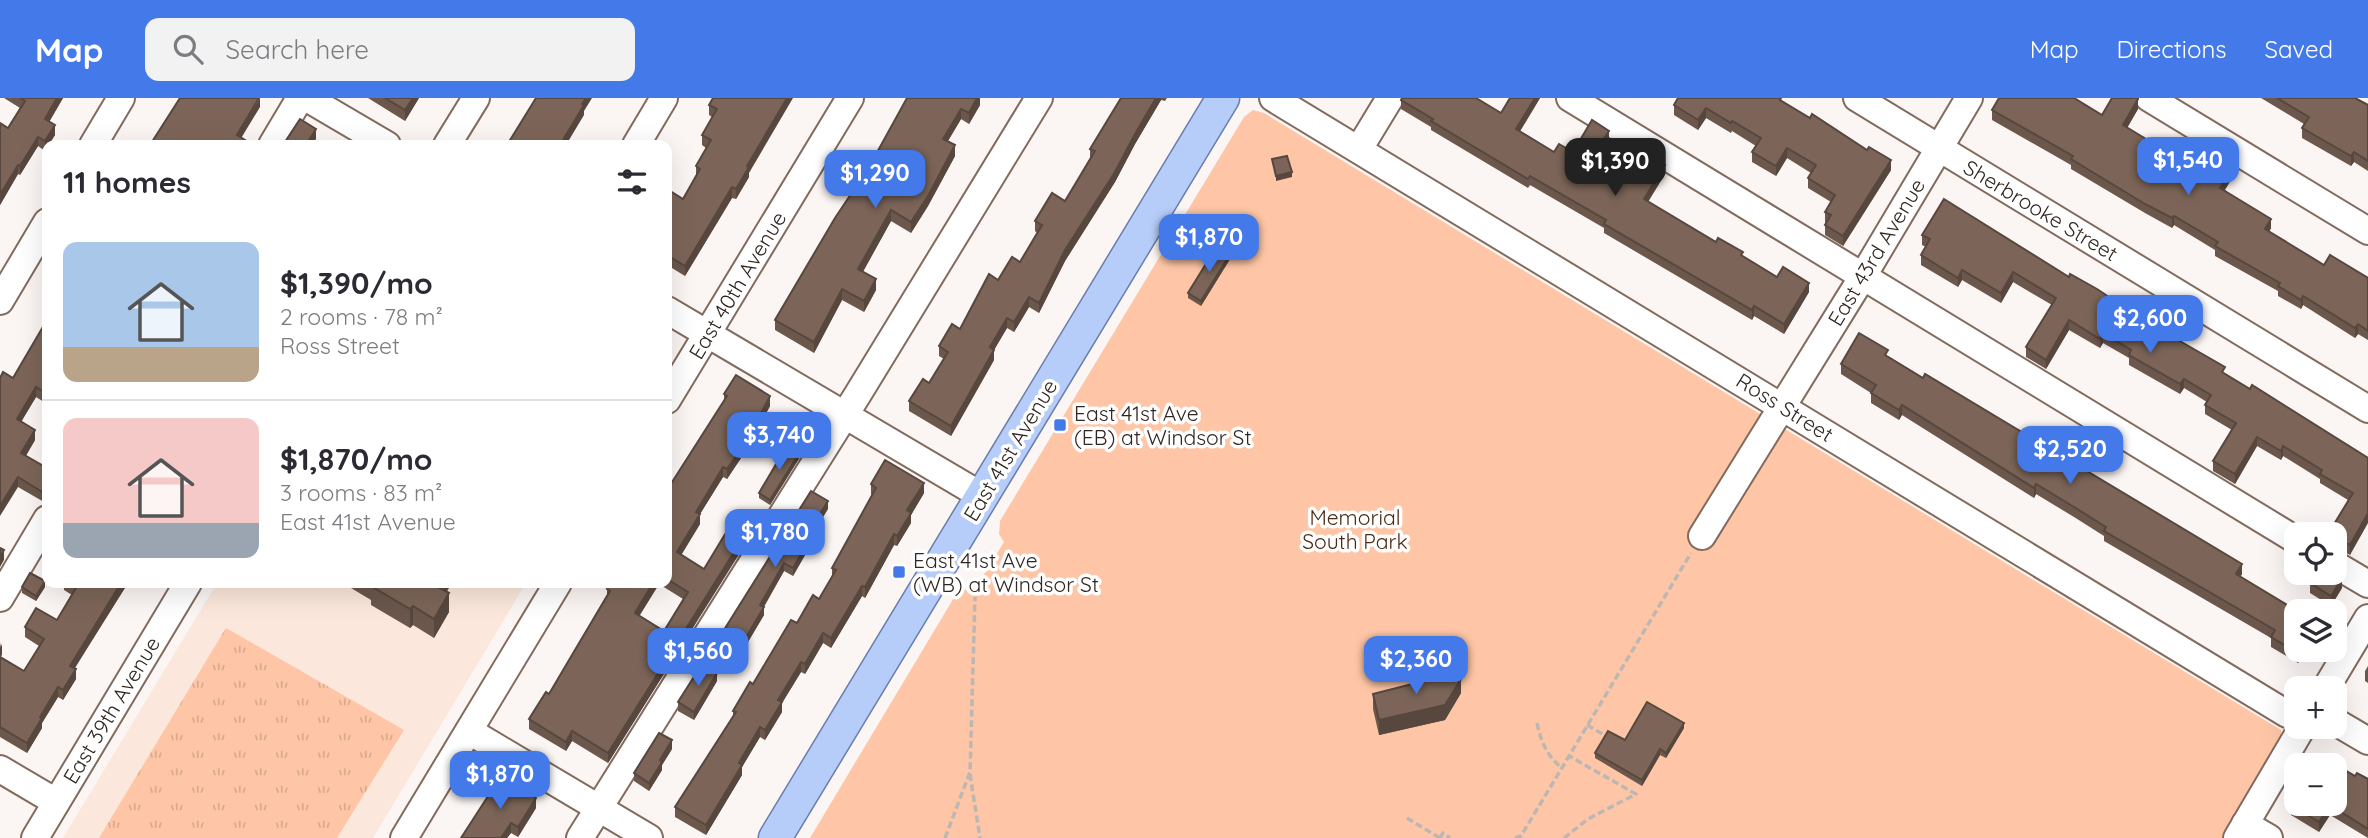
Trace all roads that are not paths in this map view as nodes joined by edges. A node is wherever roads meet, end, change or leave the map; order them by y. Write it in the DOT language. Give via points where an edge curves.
graph roads {
  1 [pos="121,98"];
  2 [pos="300,98"];
  3 [pos="307,98"];
  4 [pos="476,98"];
  5 [pos="664,98"];
  6 [pos="850,98"];
  7 [pos="1039,98"];
  8 [pos="1223,98"];
  9 [pos="1273,98"];
  10 [pos="1390,98"];
  11 [pos="1570,98"];
  12 [pos="1857,98"];
  13 [pos="1969,98"];
  14 [pos="2149,98"];
  15 [pos="96,140"];
  16 [pos="275,140"];
  17 [pos="378,140"];
  18 [pos="450,140"];
  19 [pos="639,140"];
  20 [pos="1939,148"];
  21 [pos="1359,149"];
  22 [pos="42,230"];
  23 [pos="2368,232"];
  24 [pos="1863,276"];
  25 [pos="0,301"];
  26 [pos="672,313"];
  27 [pos="707,334"];
  28 [pos="672,392"];
  29 [pos="1782,405"];
  30 [pos="2368,408"];
  31 [pos="845,415"];
  32 [pos="982,496"];
  33 [pos="42,527"];
  34 [pos="2284,533"];
  35 [pos="1702,536"];
  36 [pos="2347,572"];
  37 [pos="2368,584"];
  38 [pos="185,588"];
  39 [pos="555,588"];
  40 [pos="0,598"];
  41 [pos="2368,618"];
  42 [pos="2333,676"];
  43 [pos="2284,712"];
  44 [pos="2347,729"];
  45 [pos="469,731"];
  46 [pos="2295,739"];
  47 [pos="2368,741"];
  48 [pos="0,769"];
  49 [pos="56,803"];
  50 [pos="598,808"];
  51 [pos="2241,831"];
  52 [pos="35,838"];
  53 [pos="404,838"];
  54 [pos="580,838"];
  55 [pos="649,838"];
  56 [pos="775,838"];
  57 [pos="2269,838"];
  1 -- 15 [label="street"];
  2 -- 16 [label="street"];
  3 -- 17 [label="street"];
  4 -- 18 [label="street"];
  5 -- 19 [label="street"];
  6 -- 27 [label="street, East 40th Avenue"];
  7 -- 31 [label="street"];
  8 -- 32 [label="main road, East 41st Avenue"];
  9 -- 21 [label="street, Ross Street"];
  10 -- 21 [label="street"];
  11 -- 24 [label="street"];
  12 -- 20 [label="street, Sherbrooke Street"];
  13 -- 20 [label="street, East 43rd Avenue"];
  14 -- 23 [label="street"];
  20 -- 24 [label="street, East 43rd Avenue"];
  20 -- 30 [label="street, Sherbrooke Street"];
  21 -- 29 [label="street, Ross Street"];
  22 -- 25 [label="street"];
  24 -- 29 [label="street, East 43rd Avenue"];
  24 -- 34 [label="street"];
  26 -- 27 [label="street"];
  27 -- 28 [label="street, East 40th Avenue"];
  27 -- 31 [label="street"];
  29 -- 35 [label="street, East 43rd Avenue"];
  29 -- 43 [label="street, Ross Street"];
  31 -- 32 [label="street"];
  31 -- 50 [label="street"];
  32 -- 56 [label="main road, East 41st Avenue"];
  33 -- 40 [label="street"];
  36 -- 37 [label="street"];
  38 -- 49 [label="street, East 39th Avenue"];
  39 -- 45 [label="street"];
  41 -- 42 [label="street"];
  44 -- 47 [label="street"];
  45 -- 50 [label="street"];
  45 -- 53 [label="street"];
  46 -- 51 [label="street"];
  48 -- 49 [label="street"];
  49 -- 52 [label="street, East 39th Avenue"];
  50 -- 54 [label="street"];
  50 -- 55 [label="street"];
  51 -- 57 [label="street"];
}
